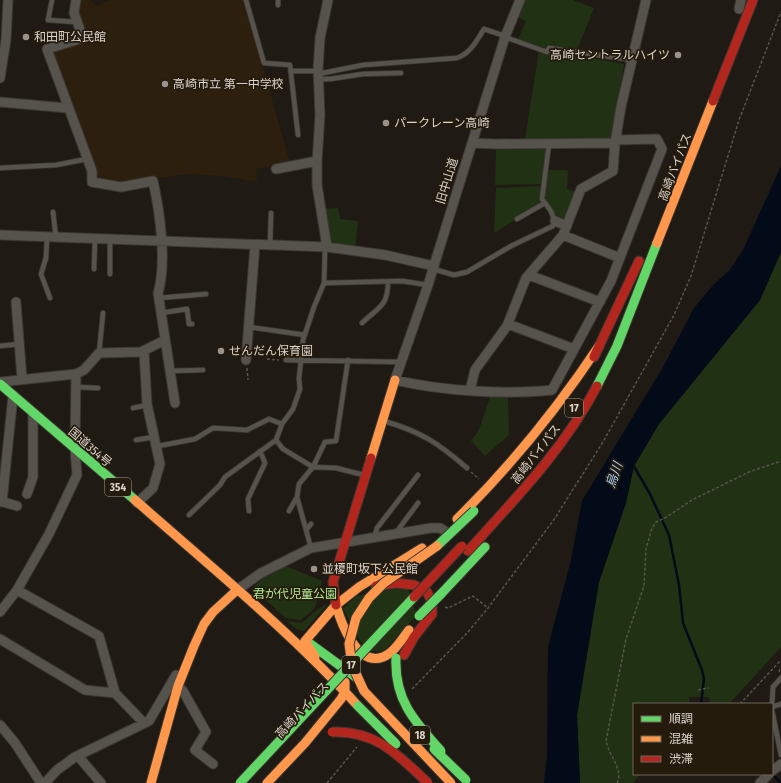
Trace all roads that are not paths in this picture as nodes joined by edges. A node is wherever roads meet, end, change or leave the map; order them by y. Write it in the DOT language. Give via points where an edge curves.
graph roads {
  1 [pos="8,0"];
  2 [pos="52,0"];
  3 [pos="76,0"];
  4 [pos="246,0"];
  5 [pos="328,0"];
  6 [pos="520,0"];
  7 [pos="646,0"];
  8 [pos="754,0"];
  9 [pos="76,22"];
  10 [pos="505,37"];
  11 [pos="632,60"];
  12 [pos="291,70"];
  13 [pos="401,74"];
  14 [pos="318,75"];
  15 [pos="0,78"];
  16 [pos="0,102"];
  17 [pos="67,108"];
  18 [pos="298,135"];
  19 [pos="616,142"];
  20 [pos="472,143"];
  21 [pos="549,144"];
  22 [pos="88,158"];
  23 [pos="317,162"];
  24 [pos="0,168"];
  25 [pos="276,169"];
  26 [pos="669,187"];
  27 [pos="545,202"];
  28 [pos="52,212"];
  29 [pos="270,213"];
  30 [pos="517,219"];
  31 [pos="555,221"];
  32 [pos="567,226"];
  33 [pos="0,235"];
  34 [pos="563,235"];
  35 [pos="52,237"];
  36 [pos="95,239"];
  37 [pos="110,240"];
  38 [pos="161,242"];
  39 [pos="255,245"];
  40 [pos="270,246"];
  41 [pos="327,247"];
  42 [pos="642,253"];
  43 [pos="654,253"];
  44 [pos="620,258"];
  45 [pos="433,268"];
  46 [pos="94,269"];
  47 [pos="110,274"];
  48 [pos="529,275"];
  49 [pos="388,282"];
  50 [pos="324,283"];
  51 [pos="428,285"];
  52 [pos="206,294"];
  53 [pos="50,298"];
  54 [pos="159,298"];
  55 [pos="16,302"];
  56 [pos="600,302"];
  57 [pos="103,313"];
  58 [pos="161,313"];
  59 [pos="362,323"];
  60 [pos="192,324"];
  61 [pos="508,324"];
  62 [pos="249,327"];
  63 [pos="305,335"];
  64 [pos="165,340"];
  65 [pos="19,344"];
  66 [pos="0,346"];
  67 [pos="599,346"];
  68 [pos="574,349"];
  69 [pos="144,351"];
  70 [pos="99,353"];
  71 [pos="246,360"];
  72 [pos="286,360"];
  73 [pos="300,360"];
  74 [pos="348,360"];
  75 [pos="401,366"];
  76 [pos="203,370"];
  77 [pos="170,371"];
  78 [pos="76,374"];
  79 [pos="22,379"];
  80 [pos="395,380"];
  81 [pos="0,383"];
  82 [pos="75,387"];
  83 [pos="98,388"];
  84 [pos="470,390"];
  85 [pos="13,396"];
  86 [pos="175,403"];
  87 [pos="147,404"];
  88 [pos="133,408"];
  89 [pos="33,413"];
  90 [pos="382,420"];
  91 [pos="282,424"];
  92 [pos="579,434"];
  93 [pos="136,440"];
  94 [pos="276,440"];
  95 [pos="156,442"];
  96 [pos="75,450"];
  97 [pos="260,451"];
  98 [pos="313,466"];
  99 [pos="467,468"];
  100 [pos="418,475"];
  101 [pos="365,476"];
  102 [pos="27,494"];
  103 [pos="297,496"];
  104 [pos="1,502"];
  105 [pos="137,503"];
  106 [pos="418,503"];
  107 [pos="17,506"];
  108 [pos="249,511"];
  109 [pos="289,511"];
  110 [pos="189,515"];
  111 [pos="311,524"];
  112 [pos="306,530"];
  113 [pos="445,531"];
  114 [pos="499,531"];
  115 [pos="395,536"];
  116 [pos="374,539"];
  117 [pos="344,542"];
  118 [pos="311,548"];
  119 [pos="465,549"];
  120 [pos="17,590"];
  121 [pos="237,590"];
  122 [pos="346,597"];
  123 [pos="336,605"];
  124 [pos="258,607"];
  125 [pos="0,612"];
  126 [pos="409,630"];
  127 [pos="0,638"];
  128 [pos="305,641"];
  129 [pos="400,657"];
  130 [pos="340,665"];
  131 [pos="184,670"];
  132 [pos="781,678"];
  133 [pos="338,684"];
  134 [pos="178,686"];
  135 [pos="345,692"];
  136 [pos="116,693"];
  137 [pos="772,703"];
  138 [pos="773,715"];
  139 [pos="143,722"];
  140 [pos="0,725"];
  141 [pos="305,742"];
  142 [pos="781,755"];
  143 [pos="78,756"];
  144 [pos="213,764"];
  145 [pos="769,775"];
  146 [pos="467,782"];
  147 [pos="41,783"];
  148 [pos="45,783"];
  149 [pos="101,783"];
  150 [pos="151,783"];
  151 [pos="240,783"];
  152 [pos="250,783"];
  153 [pos="267,783"];
  154 [pos="429,783"];
  155 [pos="451,783"];
  156 [pos="760,783"];
  1 -- 15 [label="street" via="6,40"];
  2 -- 9 [label="lane" via="48,20"];
  3 -- 9 [label="street"];
  4 -- 12 [label="lane" via="264,63 290,65"];
  5 -- 14 [label="street" via="320,38"];
  6 -- 10 [label="street, 旧中山道"];
  7 -- 11 [label="street"];
  8 -- 43 [label="main road, 高崎バイパス / 17"];
  9 -- 17 [label="street" via="83,38 47,48"];
  10 -- 11 [label="lane" via="547,52 549,48"];
  10 -- 14 [label="lane" via="484,29 467,52 457,58 363,65"];
  10 -- 20 [label="street, 旧中山道"];
  11 -- 19 [label="street"];
  12 -- 14 [label="lane"];
  12 -- 18 [label="lane"];
  13 -- 14 [label="lane" via="363,74 330,80"];
  14 -- 23 [label="street" via="320,115"];
  16 -- 17 [label="street"];
  17 -- 22 [label="street"];
  19 -- 21 [label="street"];
  19 -- 32 [label="street" via="613,171 581,189"];
  19 -- 44 [label="street" via="657,139 662,149"];
  20 -- 21 [label="street"];
  20 -- 45 [label="street, 旧中山道"];
  21 -- 27 [label="lane" via="542,197"];
  22 -- 24 [label="lane" via="56,165"];
  22 -- 38 [label="street" via="92,182 121,187 153,181"];
  23 -- 25 [label="street"];
  23 -- 41 [label="street" via="320,218"];
  26 -- 119 [label="main road, 高崎バイパス / 17" via="615,332 582,395 532,468"];
  27 -- 30 [label="lane"];
  27 -- 31 [label="lane"];
  28 -- 35 [label="lane"];
  29 -- 40 [label="lane"];
  31 -- 32 [label="street"];
  31 -- 45 [label="lane" via="550,228 511,246 467,272 454,275"];
  32 -- 34 [label="street"];
  33 -- 35 [label="street"];
  34 -- 44 [label="street"];
  34 -- 48 [label="street"];
  35 -- 36 [label="street"];
  35 -- 53 [label="lane" via="41,274"];
  36 -- 37 [label="street"];
  36 -- 46 [label="lane"];
  37 -- 38 [label="street"];
  37 -- 47 [label="lane"];
  38 -- 39 [label="street"];
  38 -- 54 [label="street"];
  39 -- 40 [label="street"];
  39 -- 62 [label="street"];
  40 -- 41 [label="street"];
  41 -- 45 [label="street" via="385,255"];
  41 -- 50 [label="lane"];
  42 -- 67 [label="main road"];
  43 -- 92 [label="main road" via="621,354"];
  43 -- 119 [label="main road, 高崎バイパス / 17" via="617,346 576,422 543,467"];
  44 -- 56 [label="street"];
  45 -- 51 [label="street, 旧中山道"];
  48 -- 56 [label="street"];
  48 -- 61 [label="street"];
  49 -- 50 [label="lane"];
  49 -- 51 [label="lane"];
  49 -- 59 [label="lane" via="388,295 382,306"];
  50 -- 63 [label="lane"];
  51 -- 75 [label="street, 旧中山道"];
  52 -- 54 [label="lane"];
  54 -- 58 [label="street"];
  55 -- 65 [label="street"];
  56 -- 68 [label="street"];
  57 -- 70 [label="lane"];
  58 -- 60 [label="lane" via="188,309"];
  58 -- 64 [label="street"];
  61 -- 68 [label="street"];
  61 -- 84 [label="street" via="475,370"];
  62 -- 63 [label="lane"];
  62 -- 71 [label="street"];
  63 -- 73 [label="lane"];
  64 -- 69 [label="street"];
  64 -- 77 [label="street"];
  65 -- 66 [label="lane"];
  65 -- 79 [label="street"];
  67 -- 113 [label="main road" via="564,400 521,453"];
  67 -- 155 [label="main road, bridge" via="569,402 526,457 434,549 372,595 356,618 349,644 352,666 364,691"];
  68 -- 84 [label="street" via="552,390 524,393"];
  69 -- 70 [label="street"];
  69 -- 87 [label="street"];
  70 -- 78 [label="street" via="84,370"];
  72 -- 73 [label="lane"];
  73 -- 74 [label="lane"];
  73 -- 91 [label="lane" via="300,390 293,409"];
  74 -- 75 [label="lane"];
  74 -- 98 [label="lane" via="336,441 325,442"];
  75 -- 80 [label="street, 旧中山道"];
  76 -- 77 [label="lane"];
  77 -- 86 [label="street"];
  78 -- 79 [label="street"];
  78 -- 82 [label="street"];
  79 -- 81 [label="street"];
  80 -- 84 [label="street" via="426,387"];
  80 -- 90 [label="main road"];
  81 -- 85 [label="main road, 国道354号 / 354"];
  82 -- 83 [label="lane"];
  82 -- 96 [label="street"];
  85 -- 89 [label="main road, 国道354号 / 354"];
  85 -- 104 [label="street"];
  87 -- 88 [label="lane"];
  87 -- 95 [label="street"];
  89 -- 96 [label="main road, 国道354号 / 354"];
  89 -- 102 [label="street" via="33,477"];
  90 -- 99 [label="lane" via="418,432 438,444"];
  90 -- 101 [label="main road"];
  91 -- 94 [label="lane"];
  91 -- 95 [label="lane" via="269,419 242,430 213,428 195,439"];
  93 -- 95 [label="lane"];
  94 -- 97 [label="lane"];
  94 -- 98 [label="lane" via="283,449"];
  95 -- 105 [label="street" via="160,464 156,481 153,488"];
  96 -- 105 [label="main road, 国道354号 / 354"];
  96 -- 120 [label="street" via="77,475 49,534"];
  97 -- 108 [label="lane" via="265,463 248,499"];
  97 -- 110 [label="lane" via="225,477 220,486"];
  98 -- 101 [label="lane" via="336,468"];
  98 -- 103 [label="lane" via="300,484"];
  100 -- 116 [label="lane" via="377,528"];
  101 -- 117 [label="main road"];
  103 -- 109 [label="lane"];
  103 -- 112 [label="lane"];
  104 -- 107 [label="street"];
  105 -- 121 [label="main road, 国道354号 / 354"];
  106 -- 115 [label="lane"];
  111 -- 112 [label="lane"];
  112 -- 118 [label="lane"];
  113 -- 115 [label="street" via="431,528"];
  113 -- 122 [label="main road"];
  114 -- 126 [label="main road, bridge" via="419,616"];
  115 -- 116 [label="street"];
  116 -- 117 [label="street"];
  117 -- 118 [label="street"];
  117 -- 123 [label="main road" via="333,582"];
  118 -- 121 [label="street" via="261,573"];
  119 -- 151 [label="main road, 高崎バイパス / 17, bridge"];
  119 -- 152 [label="main road, 高崎バイパス / 17"];
  120 -- 125 [label="street"];
  120 -- 136 [label="street" via="99,636"];
  121 -- 124 [label="main road, 354"];
  121 -- 131 [label="main road" via="222,602 204,624"];
  122 -- 123 [label="main road"];
  122 -- 129 [label="main road" via="372,587 396,583 414,585 427,592 432,602 432,614"];
  123 -- 126 [label="main road" via="346,633 358,650 371,658 377,659 386,655"];
  123 -- 128 [label="main road"];
  124 -- 128 [label="main road, 354"];
  124 -- 133 [label="main road, 354"];
  126 -- 129 [label="main road"];
  127 -- 136 [label="street" via="85,690"];
  128 -- 130 [label="main road, 354"];
  128 -- 133 [label="main road" via="310,651"];
  129 -- 146 [label="main road, bridge" via="396,678 404,705 416,723"];
  130 -- 135 [label="main road, 17"];
  130 -- 146 [label="main road, 18, bridge" via="374,690"];
  131 -- 134 [label="main road"];
  131 -- 139 [label="street" via="175,675 149,720"];
  132 -- 137 [label="lane" via="773,687"];
  133 -- 135 [label="main road, 354"];
  134 -- 144 [label="street" via="206,732 195,749"];
  134 -- 150 [label="main road"];
  135 -- 141 [label="main road"];
  135 -- 154 [label="main road, 18, bridge"];
  136 -- 139 [label="street"];
  138 -- 142 [label="lane"];
  139 -- 143 [label="street"];
  140 -- 147 [label="street"];
  141 -- 153 [label="main road"];
  141 -- 154 [label="main road, bridge" via="332,732 356,733 377,740 396,753"];
  143 -- 148 [label="street" via="57,770"];
  143 -- 149 [label="street"];
  145 -- 156 [label="street"];
}
